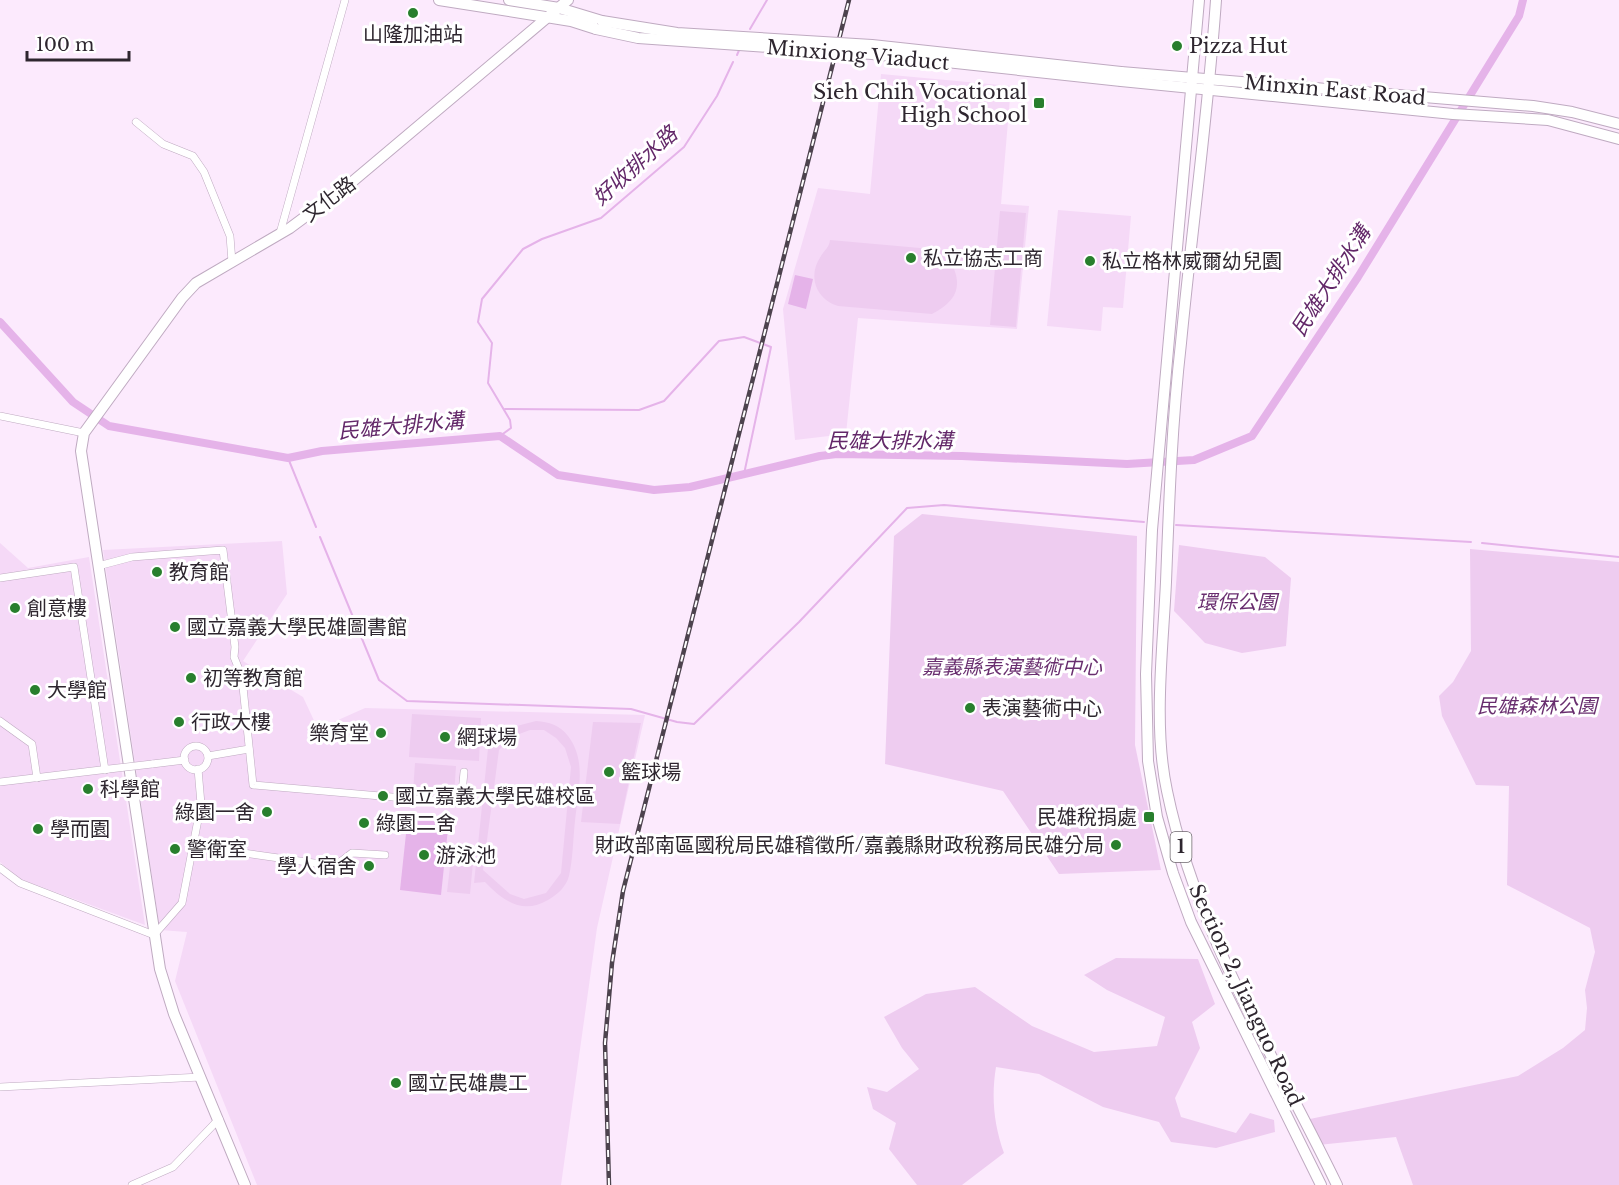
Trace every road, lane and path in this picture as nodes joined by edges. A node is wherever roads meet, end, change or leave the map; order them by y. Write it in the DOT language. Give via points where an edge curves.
graph roads {
  1 [pos="345,0"];
  2 [pos="439,0"];
  3 [pos="509,0"];
  4 [pos="568,0"];
  5 [pos="1199,0"];
  6 [pos="1216,0"];
  7 [pos="559,8"];
  8 [pos="547,17"];
  9 [pos="599,25"];
  10 [pos="1191,82"];
  11 [pos="1210,84"];
  12 [pos="136,122"];
  13 [pos="1619,124"];
  14 [pos="1619,139"];
  15 [pos="280,233"];
  16 [pos="232,262"];
  17 [pos="0,416"];
  18 [pos="86,429"];
  19 [pos="98,566"];
  20 [pos="0,578"];
  21 [pos="0,720"];
  22 [pos="249,749"];
  23 [pos="208,756"];
  24 [pos="185,760"];
  25 [pos="107,770"];
  26 [pos="198,770"];
  27 [pos="464,772"];
  28 [pos="37,778"];
  29 [pos="0,782"];
  30 [pos="194,846"];
  31 [pos="385,855"];
  32 [pos="0,868"];
  33 [pos="1211,932"];
  34 [pos="154,935"];
  35 [pos="1198,937"];
  36 [pos="201,1077"];
  37 [pos="0,1087"];
  38 [pos="219,1118"];
  39 [pos="132,1185"];
  40 [pos="245,1185"];
  41 [pos="1321,1185"];
  42 [pos="1337,1185"];
  1 -- 15 [label="street"];
  2 -- 8 [label="main road"];
  3 -- 7 [label="main road"];
  4 -- 7 [label="main road, 文化路"];
  5 -- 10 [label="main road, 1"];
  6 -- 11 [label="main road, 1"];
  7 -- 8 [label="main road, 文化路"];
  7 -- 9 [label="main road"];
  8 -- 9 [label="main road"];
  8 -- 15 [label="main road, 文化路" via="352,182"];
  9 -- 10 [label="main road, Minxiong Viaduct, bridge" via="648,39"];
  10 -- 11 [label="main road, Minxiong Viaduct"];
  10 -- 35 [label="main road, Section 2, Jianguo Road / 1" via="1158,447 1146,663 1148,761 1157,817"];
  11 -- 13 [label="main road, Minxin East Road" via="1489,103 1572,112"];
  11 -- 14 [label="main road, Minxin East Road" via="1453,114 1548,120"];
  11 -- 33 [label="main road, Section 2, Jianguo Road / 1" via="1180,347 1171,476 1162,747 1166,788 1186,868"];
  12 -- 16 [label="street" via="163,144 193,156 204,172 230,236"];
  15 -- 16 [label="main road, 文化路"];
  16 -- 18 [label="main road, 文化路" via="196,283 182,298"];
  17 -- 18 [label="street"];
  18 -- 19 [label="main road" via="81,451"];
  19 -- 22 [label="street" via="132,557 223,550"];
  19 -- 34 [label="main road"];
  20 -- 25 [label="street" via="74,567"];
  21 -- 28 [label="street" via="32,744"];
  22 -- 23 [label="street"];
  22 -- 27 [label="street" via="253,785 461,803"];
  23 -- 24 [label="street" via="205,749 194,746 187,750"];
  23 -- 26 [label="street" via="207,763"];
  24 -- 25 [label="street, bridge"];
  24 -- 26 [label="street" via="190,768"];
  25 -- 28 [label="street"];
  26 -- 30 [label="street" via="201,804"];
  28 -- 29 [label="street"];
  30 -- 31 [label="street" via="335,866 352,853"];
  30 -- 34 [label="street" via="182,903"];
  32 -- 34 [label="street" via="20,884"];
  33 -- 35 [label="main road"];
  33 -- 42 [label="main road, Section 2, Jianguo Road / 1"];
  34 -- 36 [label="main road" via="174,1014"];
  35 -- 41 [label="main road, Section 2, Jianguo Road / 1"];
  36 -- 37 [label="street"];
  36 -- 38 [label="main road"];
  38 -- 39 [label="street" via="173,1167"];
  38 -- 40 [label="main road"];
}
